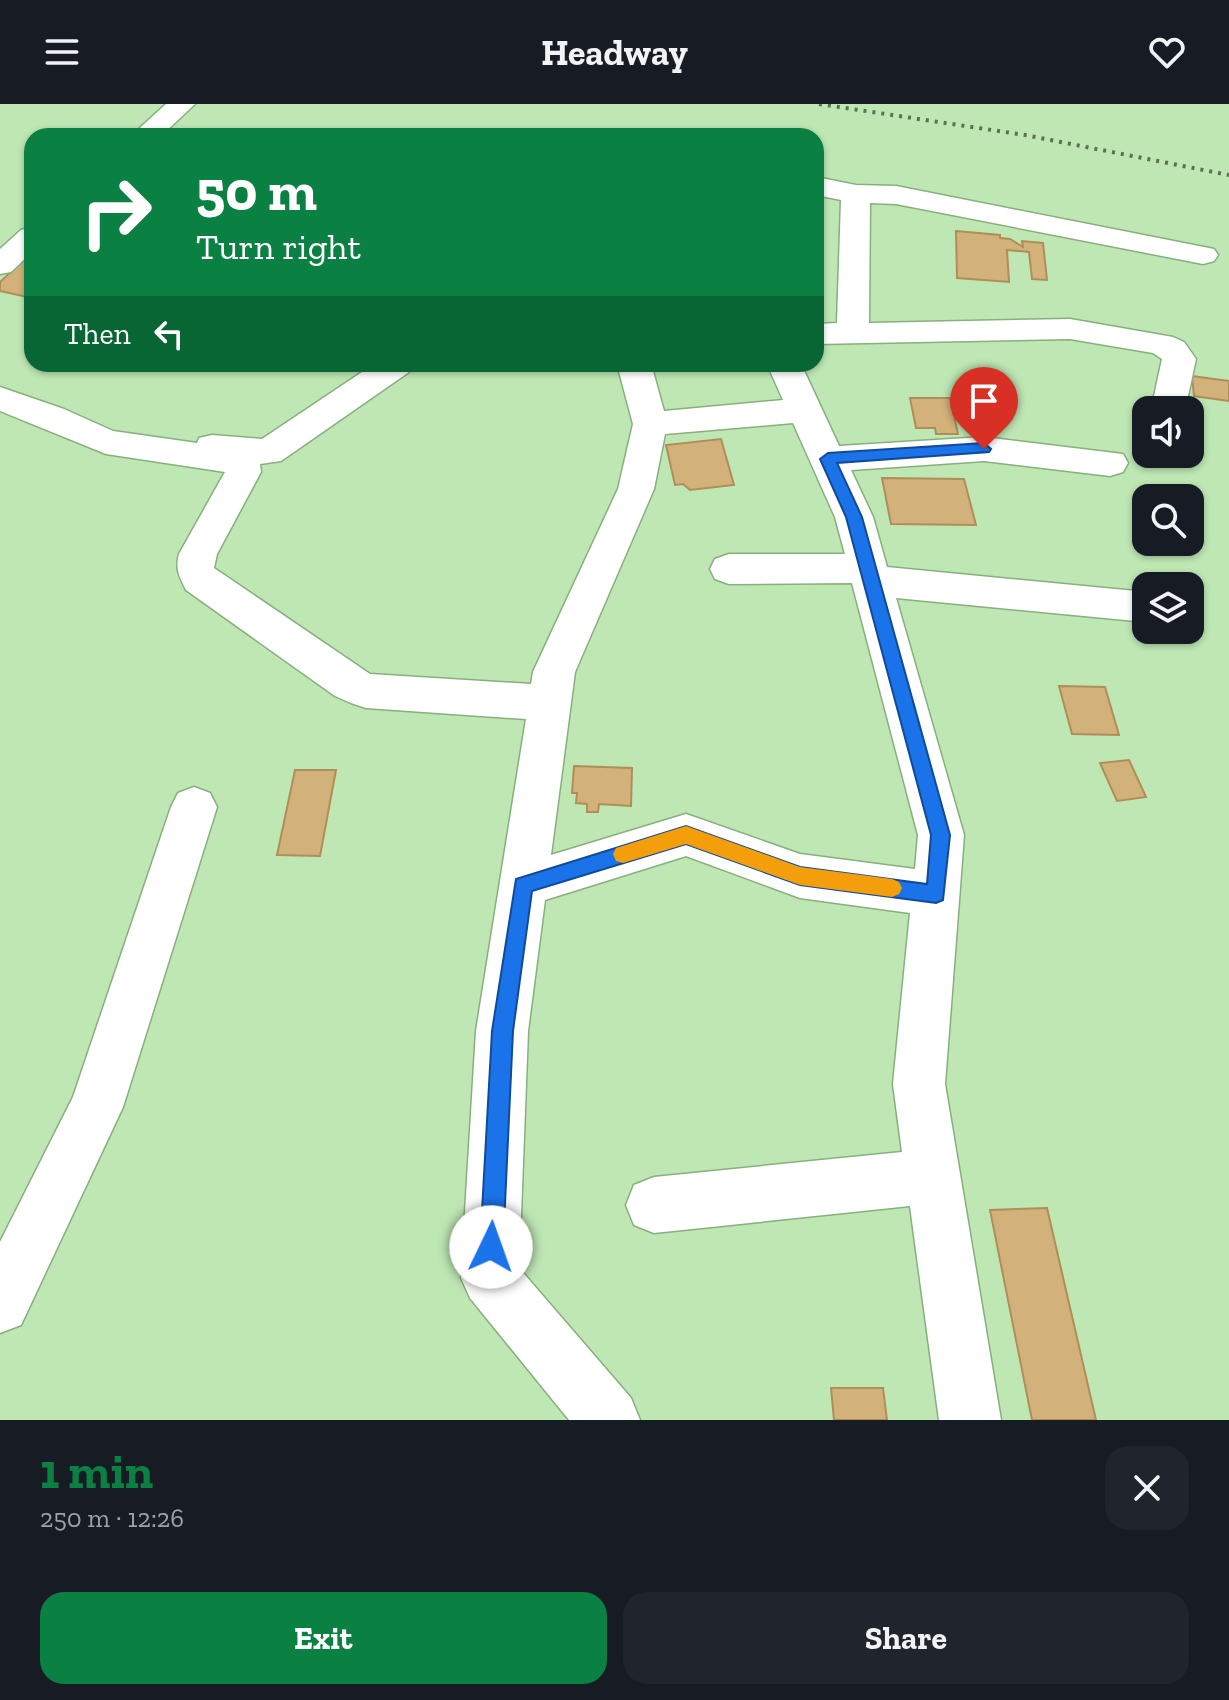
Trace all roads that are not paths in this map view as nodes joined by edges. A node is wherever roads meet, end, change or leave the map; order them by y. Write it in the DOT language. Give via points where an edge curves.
graph roads {
  1 [pos="182,104"];
  2 [pos="154,128"];
  3 [pos="824,188"];
  4 [pos="856,194"];
  5 [pos="24,243"];
  6 [pos="1203,255"];
  7 [pos="0,265"];
  8 [pos="830,333"];
  9 [pos="385,372"];
  10 [pos="636,372"];
  11 [pos="788,372"];
  12 [pos="1171,396"];
  13 [pos="0,398"];
  14 [pos="806,410"];
  15 [pos="650,424"];
  16 [pos="101,432"];
  17 [pos="828,459"];
  18 [pos="1110,463"];
  19 [pos="729,569"];
  20 [pos="870,574"];
  21 [pos="1132,605"];
  22 [pos="549,703"];
  23 [pos="194,807"];
  24 [pos="523,885"];
  25 [pos="936,894"];
  26 [pos="933,1176"];
  27 [pos="654,1205"];
  28 [pos="0,1304"];
  29 [pos="609,1420"];
  30 [pos="970,1420"];
  1 -- 2 [label="street"];
  3 -- 4 [label="street"];
  4 -- 6 [label="street" via="896,195"];
  4 -- 8 [label="street"];
  5 -- 7 [label="street"];
  8 -- 12 [label="street" via="1070,329 1161,344 1179,359"];
  9 -- 16 [label="street" via="268,452 153,443"];
  10 -- 15 [label="street"];
  11 -- 14 [label="street"];
  13 -- 16 [label="street"];
  14 -- 15 [label="street"];
  14 -- 17 [label="street"];
  15 -- 22 [label="street" via="636,489 554,672"];
  16 -- 22 [label="street" via="243,465 198,554 195,568 200,579 350,684 382,694"];
  17 -- 18 [label="street" via="984,449"];
  17 -- 20 [label="street" via="854,517"];
  19 -- 20 [label="street"];
  20 -- 21 [label="street"];
  20 -- 25 [label="street" via="941,835"];
  22 -- 24 [label="street"];
  23 -- 28 [label="street" via="96,1107"];
  24 -- 25 [label="street" via="686,835 800,876"];
  24 -- 29 [label="street" via="502,1031 490,1278"];
  25 -- 26 [label="street" via="919,1084"];
  26 -- 27 [label="street"];
  26 -- 30 [label="street"];
}
